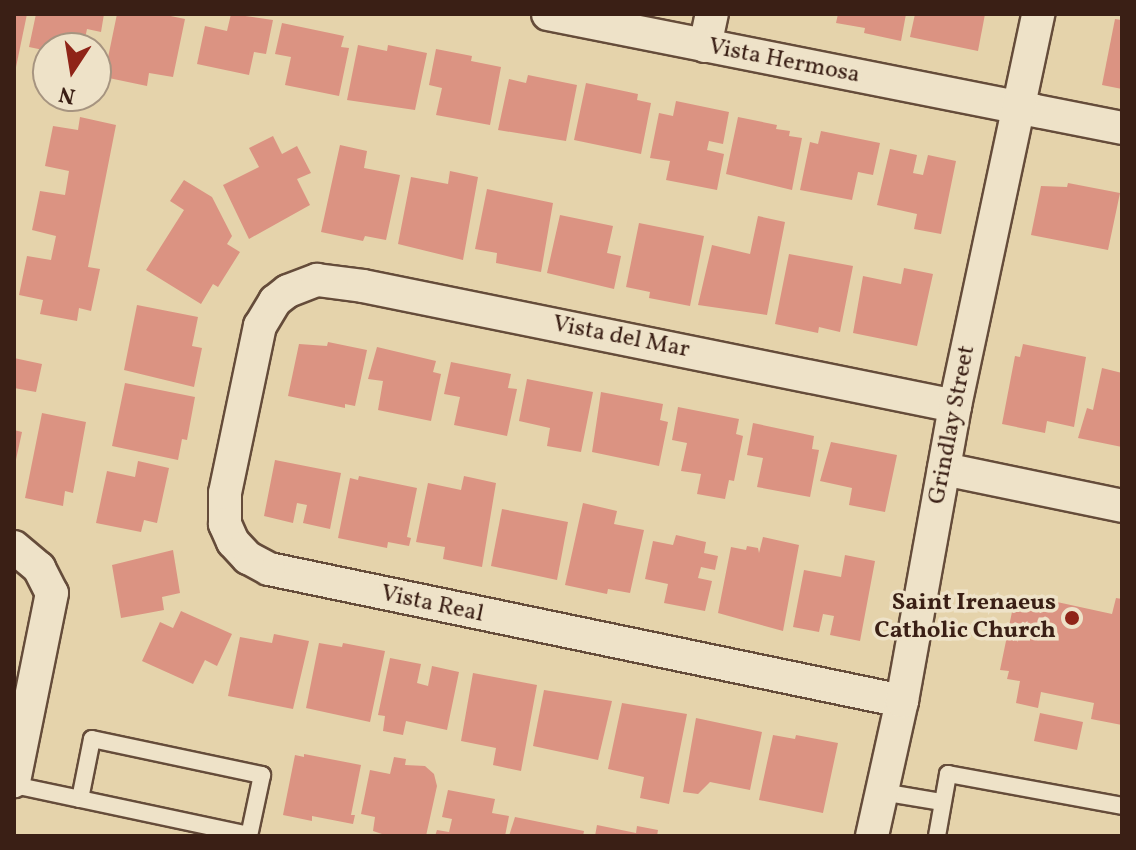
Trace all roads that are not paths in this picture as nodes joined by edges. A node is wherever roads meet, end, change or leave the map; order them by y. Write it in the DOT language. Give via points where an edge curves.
graph roads {
  1 [pos="548,14"];
  2 [pos="712,14"];
  3 [pos="1038,14"];
  4 [pos="705,46"];
  5 [pos="1020,107"];
  6 [pos="1122,128"];
  7 [pos="288,291"];
  8 [pos="955,406"];
  9 [pos="944,469"];
  10 [pos="1122,506"];
  11 [pos="14,547"];
  12 [pos="902,701"];
  13 [pos="15,775"];
  14 [pos="882,792"];
  15 [pos="80,799"];
  16 [pos="942,802"];
  17 [pos="1122,806"];
  18 [pos="249,836"];
  19 [pos="872,836"];
  20 [pos="937,836"];
  1 -- 4 [label="street, Vista Hermosa"];
  2 -- 4 [label="street"];
  3 -- 5 [label="street, Grindlay Street"];
  4 -- 5 [label="street, Vista Hermosa"];
  5 -- 6 [label="street, Vista Hermosa"];
  5 -- 8 [label="street, Grindlay Street"];
  7 -- 8 [label="street, Vista del Mar" via="317,280 363,286"];
  7 -- 12 [label="street, Vista Real" via="260,326 225,493 225,524 248,558 302,578"];
  8 -- 9 [label="street, Grindlay Street"];
  9 -- 10 [label="street"];
  9 -- 12 [label="street, Grindlay Street"];
  11 -- 13 [label="street" via="39,568 52,593"];
  12 -- 14 [label="street, Grindlay Street"];
  13 -- 15 [label="lane"];
  14 -- 16 [label="lane"];
  14 -- 19 [label="street, Grindlay Street"];
  15 -- 18 [label="lane"];
  15 -- 18 [label="lane" via="92,739 262,775"];
  16 -- 17 [label="lane" via="948,774"];
  16 -- 20 [label="lane"];
}
